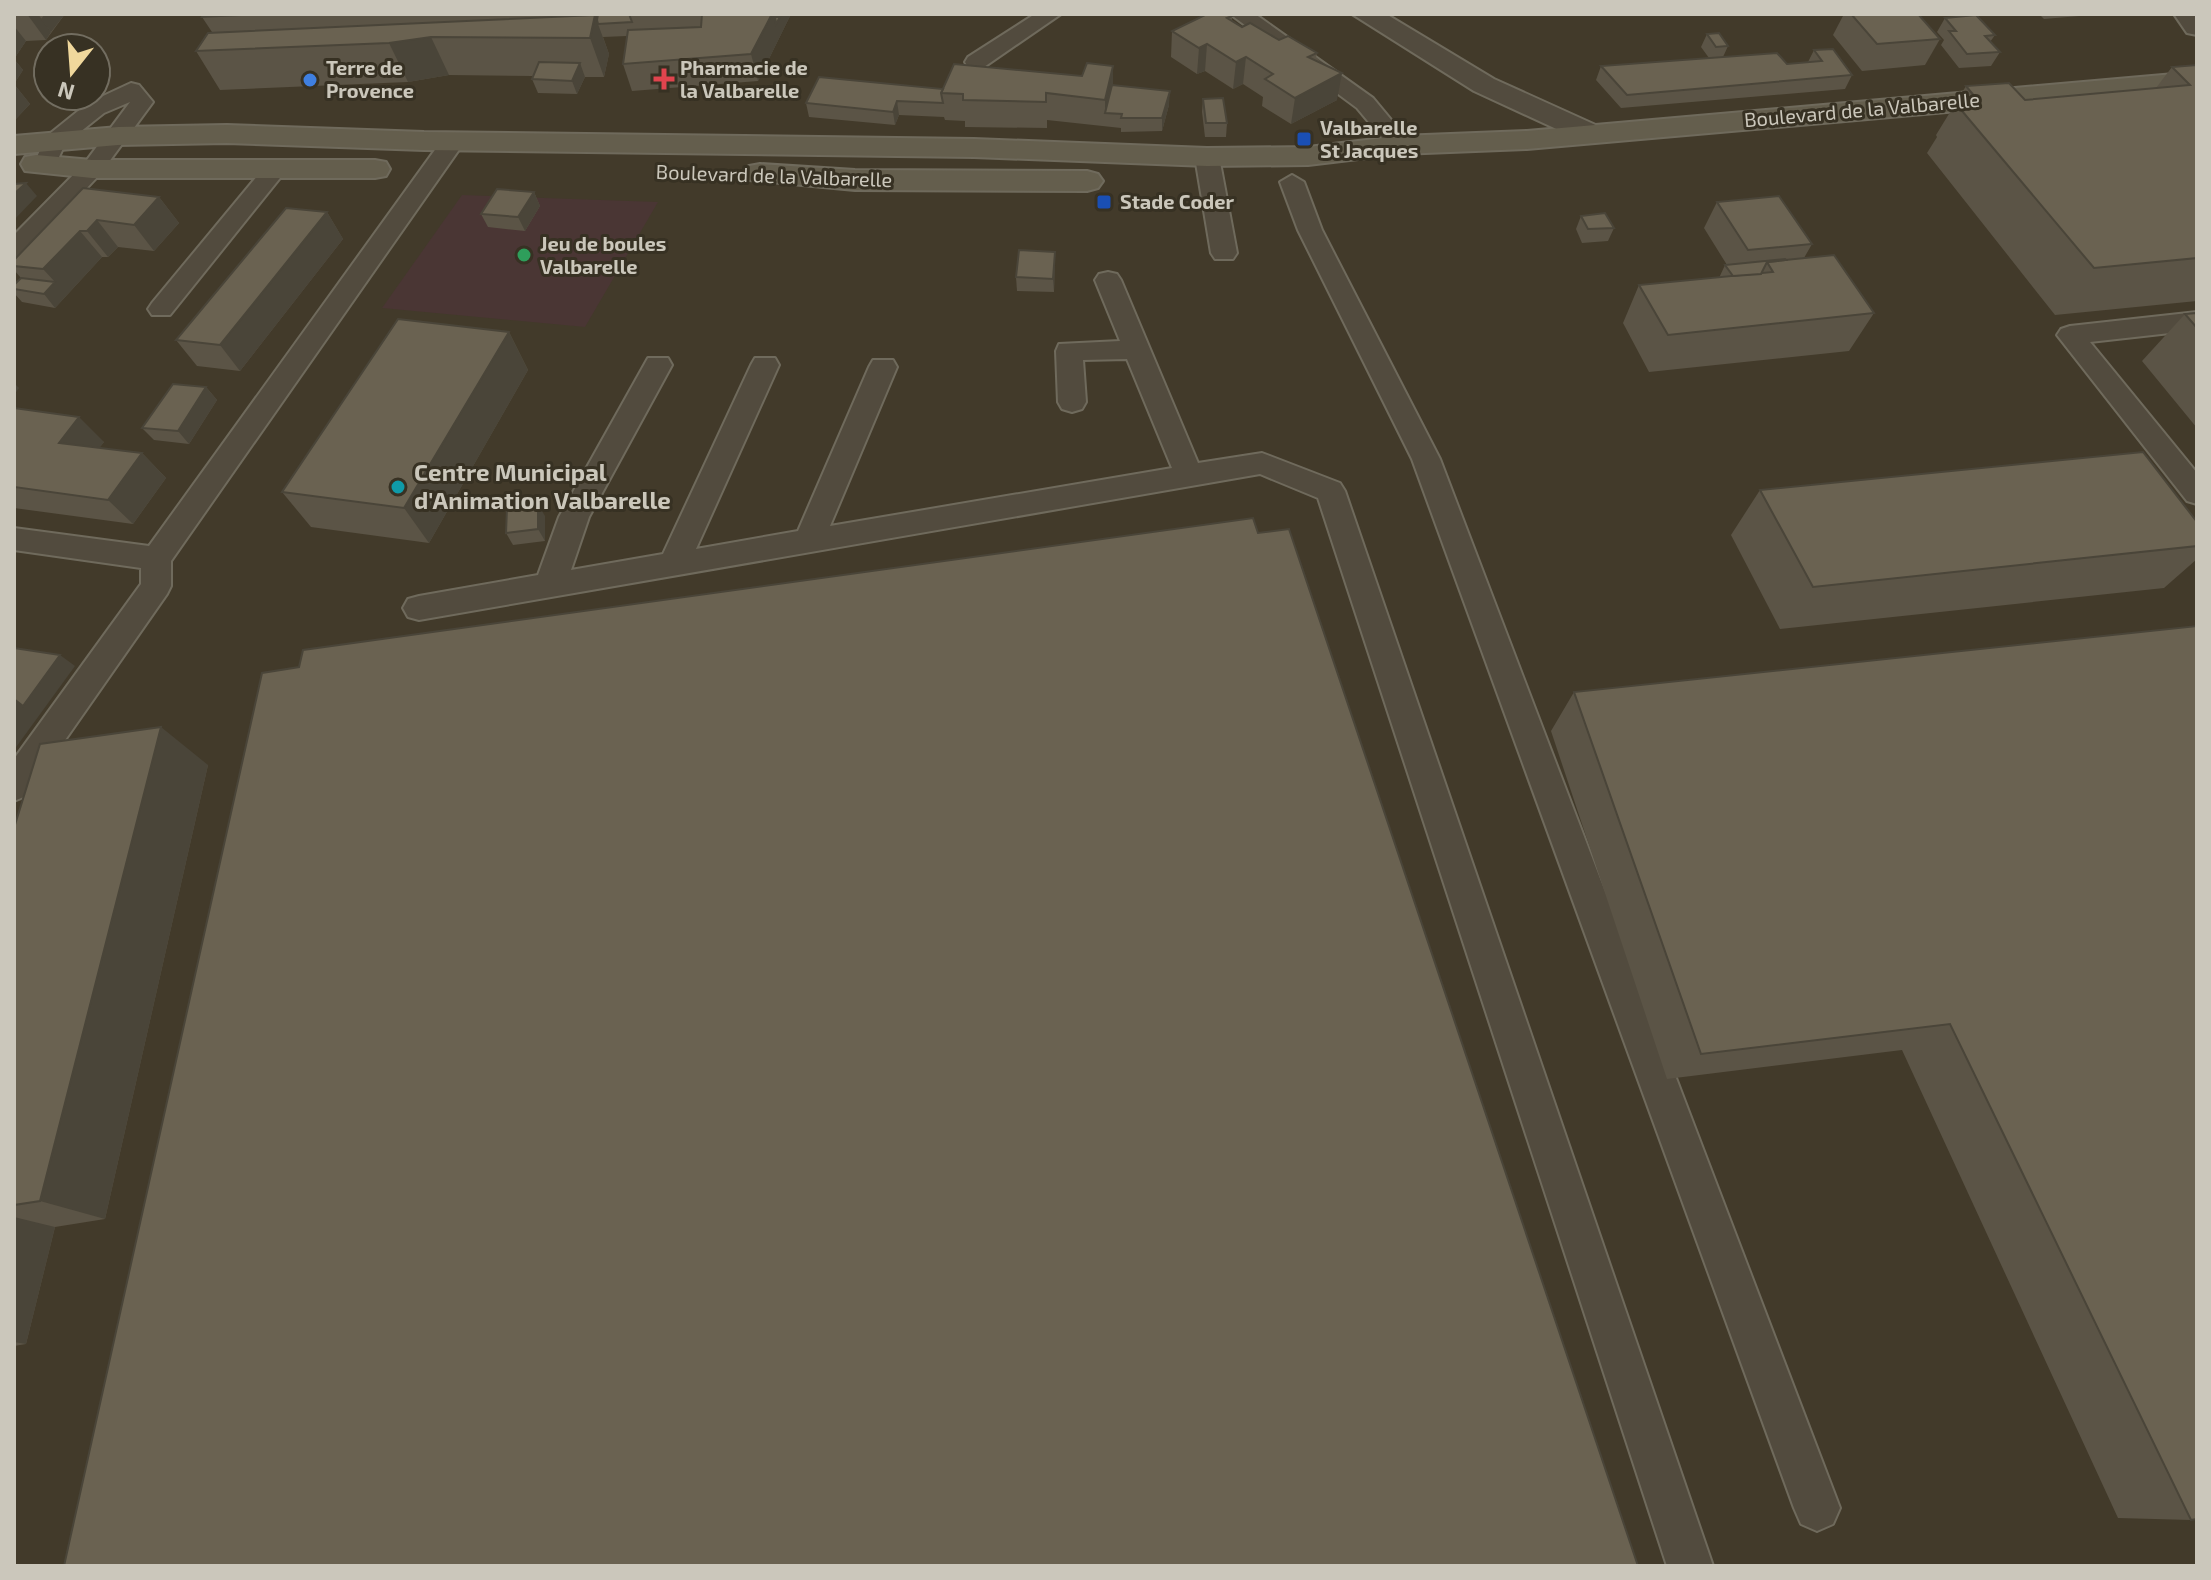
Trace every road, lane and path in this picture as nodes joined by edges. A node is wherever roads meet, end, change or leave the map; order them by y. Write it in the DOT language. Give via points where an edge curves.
graph roads {
  1 [pos="1050,14"];
  2 [pos="1241,14"];
  3 [pos="1366,14"];
  4 [pos="2188,14"];
  5 [pos="2197,27"];
  6 [pos="976,62"];
  7 [pos="2197,81"];
  8 [pos="1484,85"];
  9 [pos="1589,133"];
  10 [pos="118,136"];
  11 [pos="1534,139"];
  12 [pos="453,141"];
  13 [pos="14,145"];
  14 [pos="1400,145"];
  15 [pos="50,153"];
  16 [pos="14,163"];
  17 [pos="276,168"];
  18 [pos="92,169"];
  19 [pos="435,169"];
  20 [pos="1211,170"];
  21 [pos="1292,182"];
  22 [pos="14,250"];
  23 [pos="1224,253"];
  24 [pos="1108,280"];
  25 [pos="161,309"];
  26 [pos="2197,321"];
  27 [pos="1137,350"];
  28 [pos="658,365"];
  29 [pos="765,365"];
  30 [pos="883,367"];
  31 [pos="1072,402"];
  32 [pos="1189,475"];
  33 [pos="2197,493"];
  34 [pos="14,539"];
  35 [pos="808,542"];
  36 [pos="156,559"];
  37 [pos="673,565"];
  38 [pos="550,586"];
  39 [pos="419,608"];
  40 [pos="14,786"];
  41 [pos="1817,1508"];
  42 [pos="1690,1566"];
  1 -- 6 [label="lane"];
  2 -- 14 [label="lane" via="1365,103"];
  3 -- 8 [label="street"];
  4 -- 5 [label="street"];
  7 -- 9 [label="street, Boulevard de la Valbarelle"];
  8 -- 9 [label="street"];
  8 -- 11 [label="street"];
  9 -- 11 [label="street, Boulevard de la Valbarelle"];
  10 -- 12 [label="street, Boulevard de la Valbarelle"];
  10 -- 15 [label="street, Boulevard de la Valbarelle"];
  10 -- 15 [label="lane" via="142,102 131,90 96,108"];
  10 -- 18 [label="lane"];
  11 -- 14 [label="street, Boulevard de la Valbarelle"];
  11 -- 21 [label="street, Boulevard de la Valbarelle" via="1503,158 1459,166"];
  12 -- 19 [label="lane"];
  12 -- 20 [label="street, Boulevard de la Valbarelle" via="974,148"];
  13 -- 15 [label="street, Boulevard de la Valbarelle"];
  14 -- 20 [label="street, Boulevard de la Valbarelle"];
  15 -- 16 [label="street, Boulevard de la Valbarelle"];
  15 -- 18 [label="street, Boulevard de la Valbarelle"];
  17 -- 18 [label="street, Boulevard de la Valbarelle"];
  17 -- 19 [label="street, Boulevard de la Valbarelle"];
  17 -- 25 [label="lane"];
  18 -- 22 [label="lane"];
  19 -- 20 [label="street, Boulevard de la Valbarelle" via="799,174 855,180"];
  19 -- 36 [label="lane"];
  20 -- 21 [label="street, Boulevard de la Valbarelle"];
  20 -- 23 [label="lane"];
  21 -- 41 [label="lane" via="1310,230 1426,459"];
  24 -- 27 [label="lane"];
  26 -- 33 [label="lane" via="2070,335"];
  27 -- 31 [label="lane" via="1069,351"];
  27 -- 32 [label="lane"];
  28 -- 38 [label="lane" via="574,517"];
  29 -- 37 [label="lane"];
  30 -- 35 [label="lane"];
  32 -- 35 [label="lane"];
  32 -- 42 [label="lane" via="1262,463 1330,491"];
  34 -- 36 [label="lane"];
  35 -- 37 [label="lane"];
  36 -- 40 [label="lane" via="156,586"];
  37 -- 38 [label="lane"];
  38 -- 39 [label="lane"];
}
